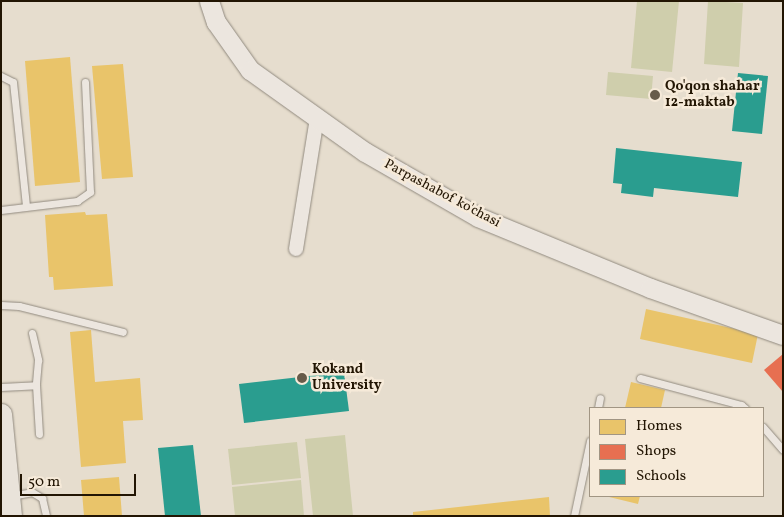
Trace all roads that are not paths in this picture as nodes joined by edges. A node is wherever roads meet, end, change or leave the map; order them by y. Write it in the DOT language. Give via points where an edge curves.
graph roads {
  1 [pos="210,1"];
  2 [pos="1,76"];
  3 [pos="85,82"];
  4 [pos="317,118"];
  5 [pos="26,206"];
  6 [pos="1,210"];
  7 [pos="296,249"];
  8 [pos="1,305"];
  9 [pos="123,332"];
  10 [pos="32,333"];
  11 [pos="783,335"];
  12 [pos="640,378"];
  13 [pos="36,385"];
  14 [pos="1,386"];
  15 [pos="600,398"];
  16 [pos="598,407"];
  17 [pos="744,407"];
  18 [pos="1,414"];
  19 [pos="764,428"];
  20 [pos="40,434"];
  21 [pos="589,446"];
  22 [pos="783,450"];
  23 [pos="10,506"];
  24 [pos="46,516"];
  25 [pos="574,516"];
  1 -- 4 [label="street, Parpashabof ko'chasi" via="216,22 250,70"];
  2 -- 5 [label="lane" via="13,82"];
  3 -- 5 [label="lane" via="90,192 77,201"];
  4 -- 7 [label="street"];
  4 -- 11 [label="street, Parpashabof ko'chasi" via="365,152 478,217 650,288"];
  5 -- 6 [label="lane"];
  8 -- 9 [label="lane" via="19,306"];
  10 -- 13 [label="lane" via="38,360"];
  12 -- 17 [label="lane"];
  13 -- 14 [label="lane"];
  13 -- 20 [label="lane"];
  15 -- 16 [label="lane"];
  18 -- 23 [label="main road"];
  19 -- 22 [label="lane"];
  21 -- 25 [label="lane"];
  23 -- 24 [label="lane" via="32,492 42,498"];
}
